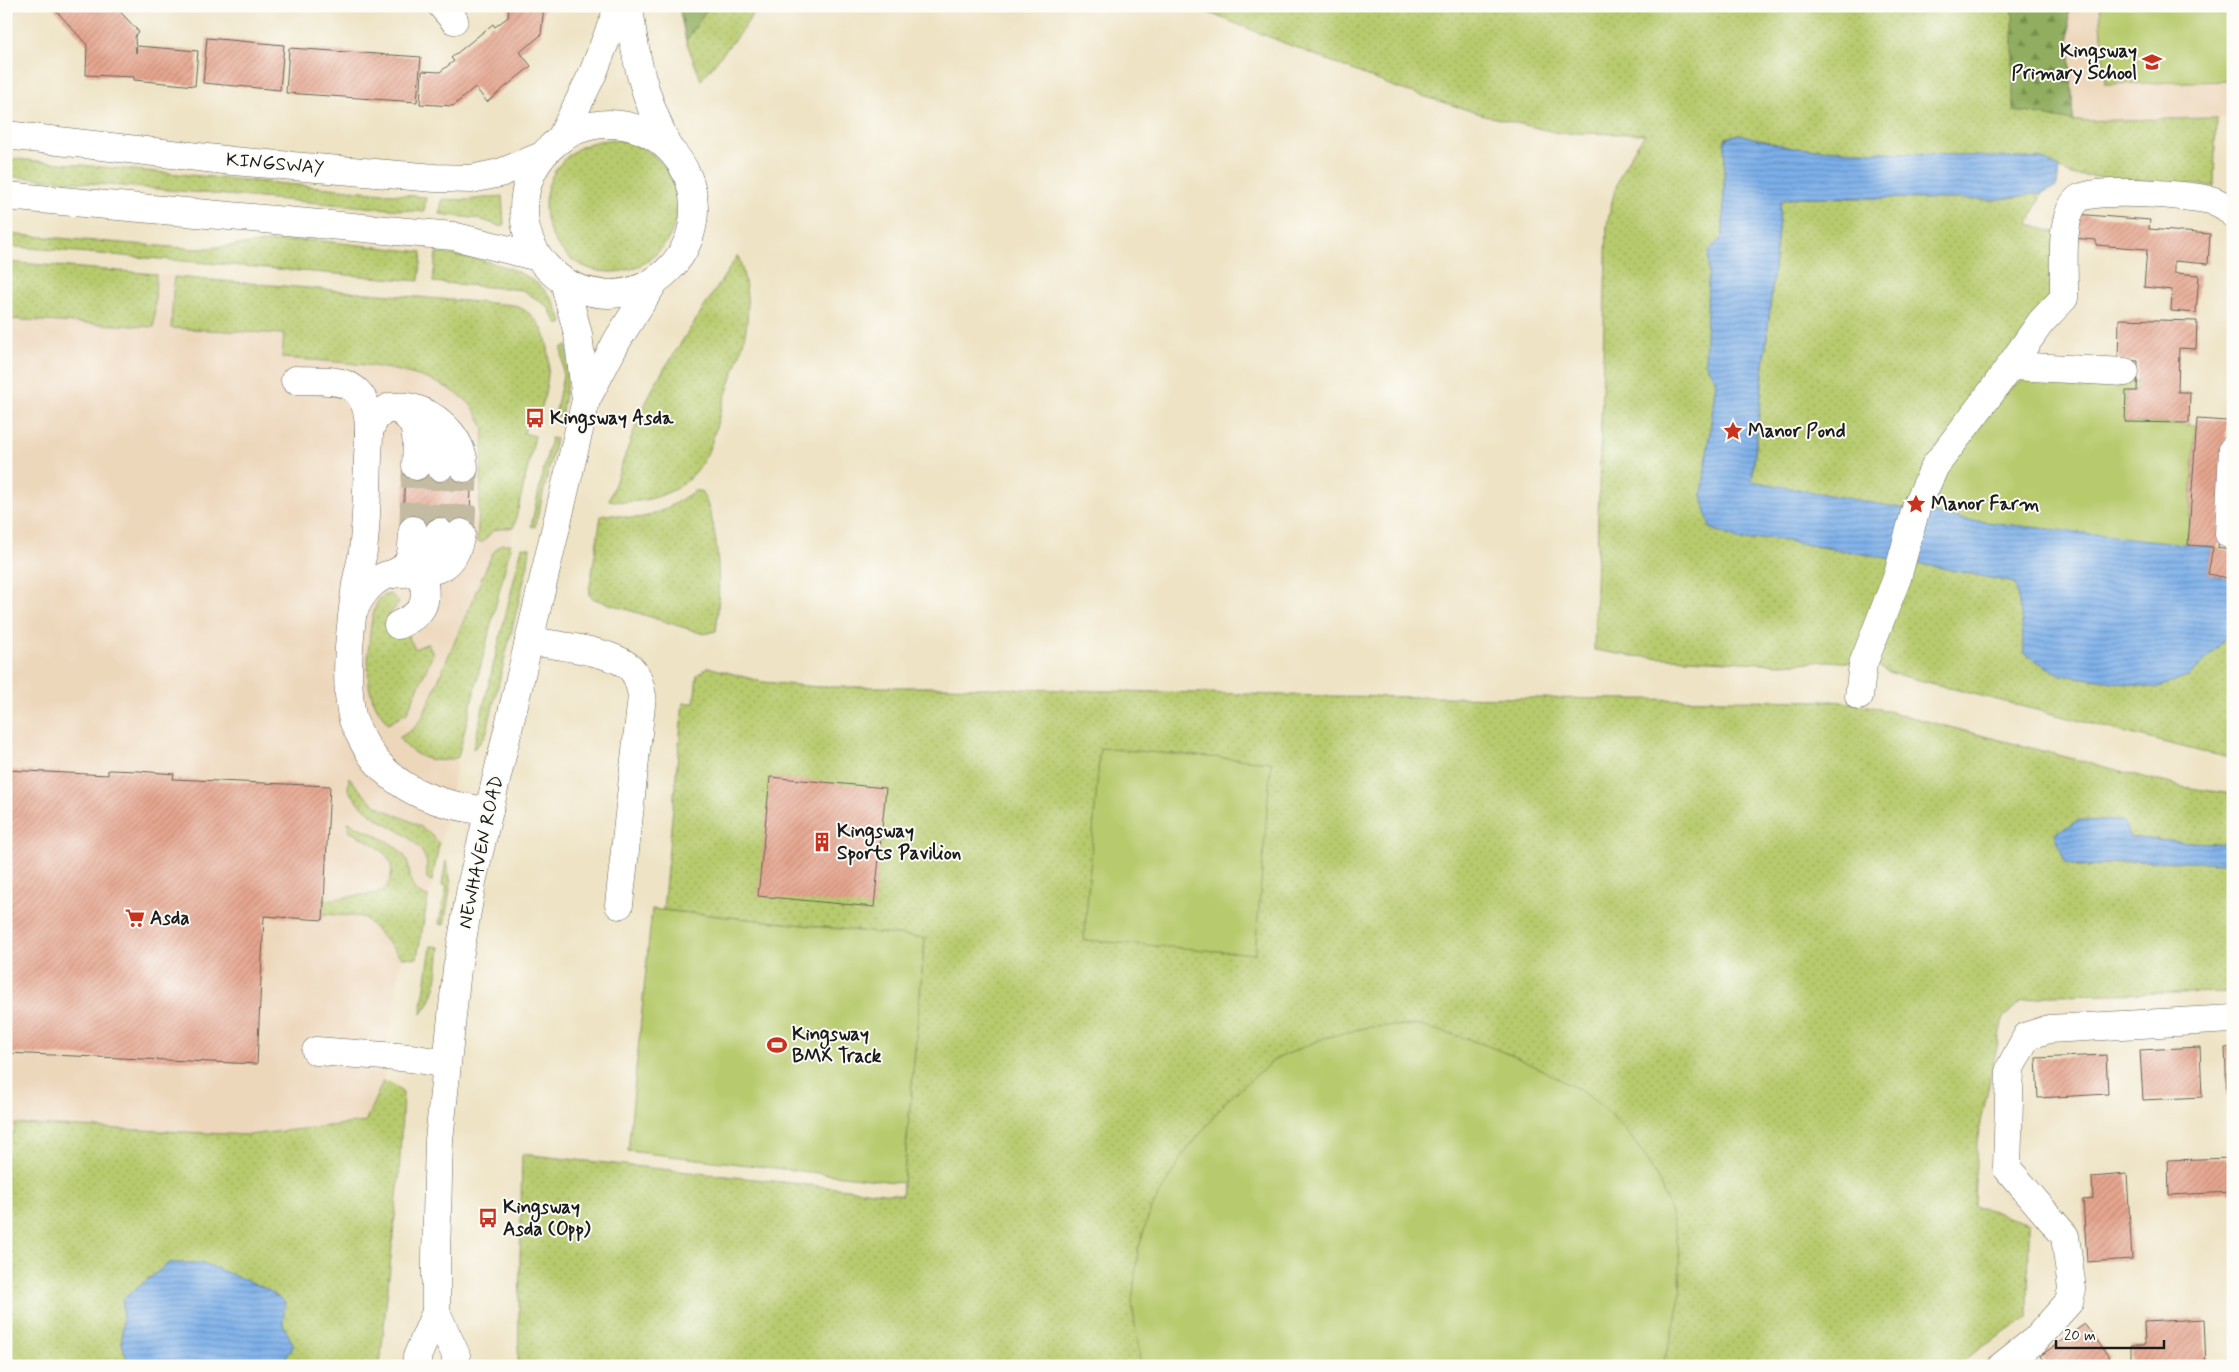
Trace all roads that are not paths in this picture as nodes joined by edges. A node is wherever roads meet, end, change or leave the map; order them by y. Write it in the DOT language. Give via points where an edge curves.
graph roads {
  1 [pos="619,6"];
  2 [pos="629,6"];
  3 [pos="6,135"];
  4 [pos="561,138"];
  5 [pos="667,145"];
  6 [pos="542,156"];
  7 [pos="6,196"];
  8 [pos="2233,214"];
  9 [pos="538,257"];
  10 [pos="564,281"];
  11 [pos="655,281"];
  12 [pos="2011,366"];
  13 [pos="2125,372"];
  14 [pos="295,380"];
  15 [pos="355,389"];
  16 [pos="586,400"];
  17 [pos="393,408"];
  18 [pos="369,434"];
  19 [pos="2233,449"];
  20 [pos="2229,534"];
  21 [pos="422,573"];
  22 [pos="392,574"];
  23 [pos="352,616"];
  24 [pos="398,626"];
  25 [pos="529,641"];
  26 [pos="1859,696"];
  27 [pos="489,811"];
  28 [pos="619,905"];
  29 [pos="2233,1019"];
  30 [pos="316,1051"];
  31 [pos="446,1064"];
  32 [pos="436,1312"];
  33 [pos="417,1366"];
  34 [pos="456,1366"];
  35 [pos="2002,1366"];
  1 -- 4 [label="street" via="593,73"];
  2 -- 5 [label="street" via="639,76"];
  3 -- 6 [label="street, KINGSWAY" via="233,161 435,178 471,179 500,173"];
  4 -- 5 [label="street" via="587,126 616,123 644,129"];
  4 -- 6 [label="street"];
  5 -- 11 [label="street" via="684,166 694,190 695,216 689,242 675,264"];
  6 -- 9 [label="street" via="528,180 523,206 527,232"];
  7 -- 9 [label="street" via="453,236"];
  8 -- 12 [label="street" via="2230,209 2213,201 2142,192 2094,193 2079,198 2068,214 2064,298 2041,322"];
  9 -- 10 [label="street"];
  10 -- 11 [label="street" via="586,291 610,294 633,291"];
  10 -- 16 [label="street, NEWHAVEN ROAD" via="578,334"];
  11 -- 16 [label="street, NEWHAVEN ROAD" via="618,339"];
  12 -- 13 [label="street"];
  12 -- 26 [label="street" via="1935,466 1916,508 1902,562 1863,664"];
  14 -- 15 [label="street" via="345,384"];
  15 -- 17 [label="street" via="371,401"];
  15 -- 18 [label="street" via="366,409"];
  16 -- 25 [label="street, NEWHAVEN ROAD"];
  17 -- 17 [label="street" via="408,415 440,467 461,450 455,437 437,419 414,409"];
  17 -- 18 [label="street" via="381,411 372,421"];
  18 -- 23 [label="street" via="364,542"];
  19 -- 20 [label="street"];
  21 -- 22 [label="street"];
  21 -- 22 [label="street" via="444,565 452,558 438,532 412,555 408,564"];
  21 -- 24 [label="street" via="425,602 421,611"];
  22 -- 23 [label="street" via="379,578 367,588"];
  23 -- 27 [label="street" via="349,690 352,718 364,744 380,766 401,784 427,798 454,807"];
  25 -- 27 [label="street, NEWHAVEN ROAD"];
  25 -- 28 [label="street" via="613,658 633,670 640,683 642,696"];
  27 -- 31 [label="street, NEWHAVEN ROAD" via="472,882 457,969"];
  29 -- 35 [label="street" via="2049,1029 2027,1036 2010,1068 2007,1168 2065,1236 2072,1289 2069,1302 2035,1340"];
  30 -- 31 [label="street"];
  31 -- 32 [label="street, NEWHAVEN ROAD" via="440,1140"];
  32 -- 33 [label="street, NEWHAVEN ROAD" via="417,1357"];
  32 -- 34 [label="street, NEWHAVEN ROAD" via="456,1355"];
}
